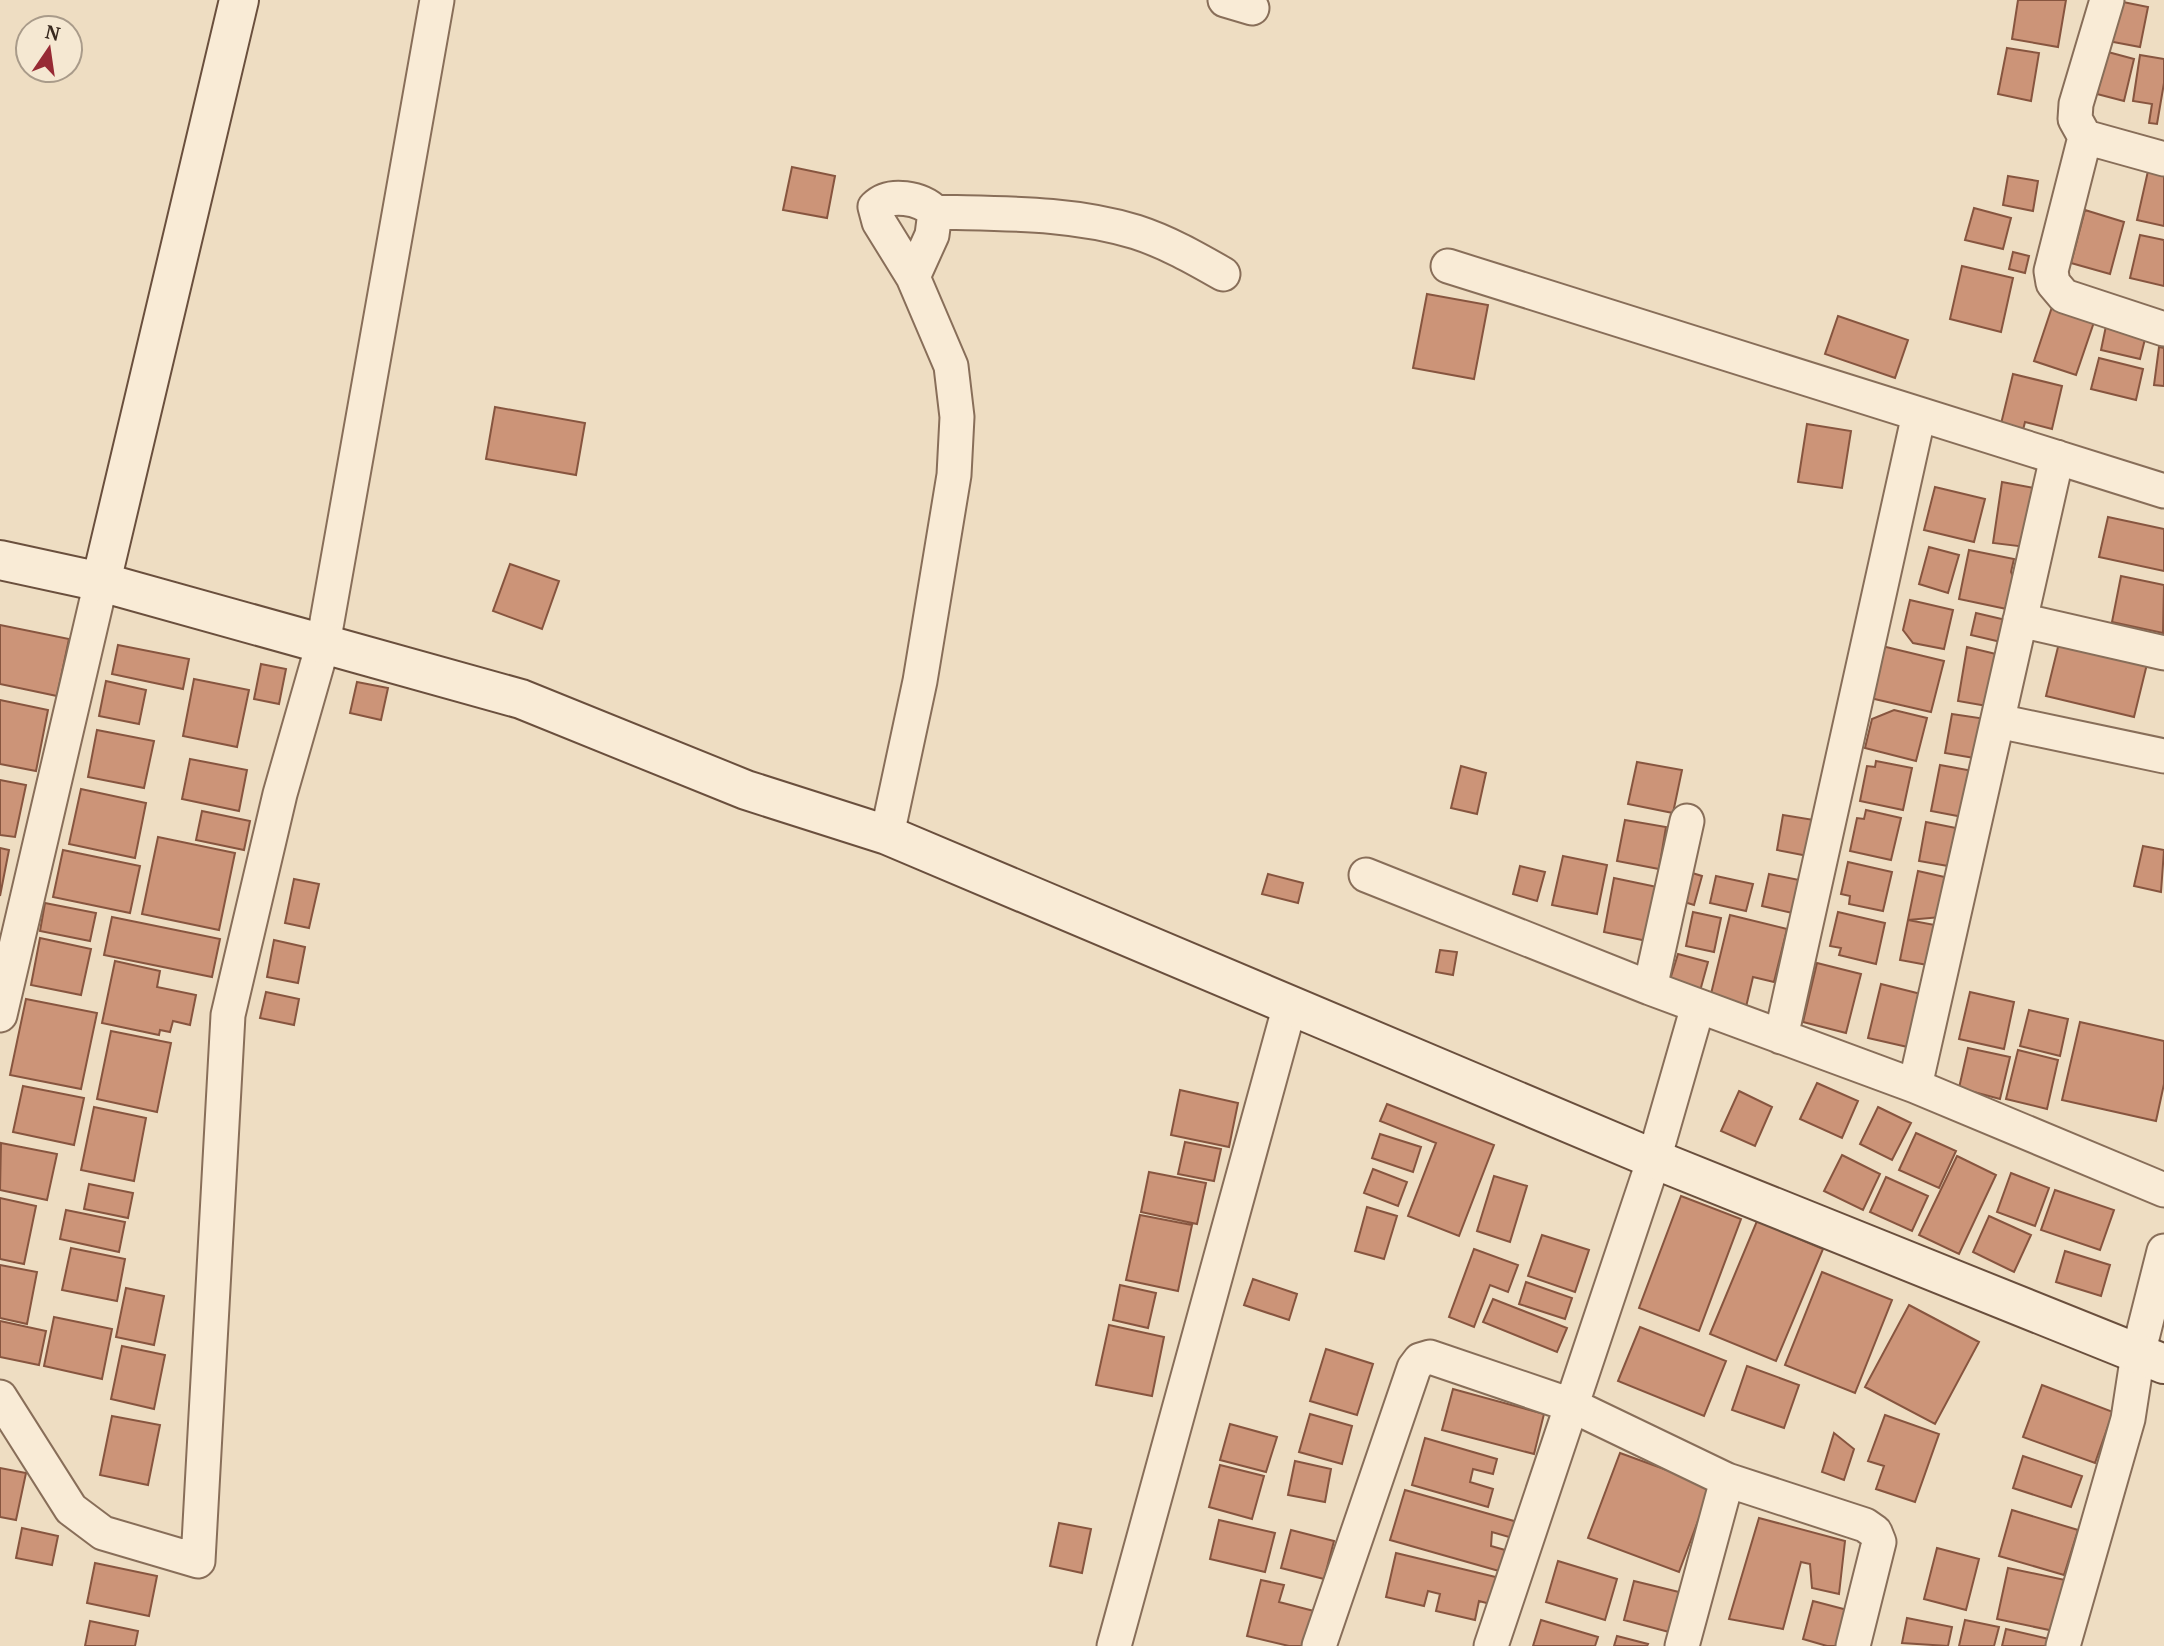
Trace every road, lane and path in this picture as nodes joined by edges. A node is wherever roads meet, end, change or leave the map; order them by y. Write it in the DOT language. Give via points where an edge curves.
graph roads {
  1 [pos="239,0"];
  2 [pos="436,0"];
  3 [pos="2107,0"];
  4 [pos="2085,137"];
  5 [pos="2164,159"];
  6 [pos="934,212"];
  7 [pos="1448,266"];
  8 [pos="1223,274"];
  9 [pos="913,277"];
  10 [pos="2164,329"];
  11 [pos="1919,414"];
  12 [pos="2057,457"];
  13 [pos="2164,491"];
  14 [pos="0,560"];
  15 [pos="101,582"];
  16 [pos="2020,620"];
  17 [pos="323,644"];
  18 [pos="2164,653"];
  19 [pos="1998,721"];
  20 [pos="2164,756"];
  21 [pos="1687,821"];
  22 [pos="887,835"];
  23 [pos="1366,875"];
  24 [pos="1650,988"];
  25 [pos="1290,1005"];
  26 [pos="1698,1006"];
  27 [pos="0,1015"];
  28 [pos="1781,1037"];
  29 [pos="1915,1086"];
  30 [pos="1654,1159"];
  31 [pos="2164,1190"];
  32 [pos="2164,1251"];
  33 [pos="2151,1359"];
  34 [pos="0,1396"];
  35 [pos="1571,1405"];
  36 [pos="1727,1480"];
  37 [pos="1114,1646"];
  38 [pos="1319,1646"];
  39 [pos="1492,1646"];
  40 [pos="1682,1646"];
  41 [pos="1853,1646"];
  42 [pos="2063,1646"];
  1 -- 15 [label="street"];
  2 -- 17 [label="street"];
  3 -- 4 [label="street" via="2076,104 2075,119"];
  4 -- 5 [label="street"];
  4 -- 10 [label="street" via="2050,271 2053,283 2064,296"];
  6 -- 8 [label="street" via="1038,215 1134,232 1169,244"];
  6 -- 9 [label="street" via="932,234"];
  6 -- 9 [label="street" via="928,205 897,198 875,206 879,222"];
  7 -- 11 [label="street"];
  9 -- 22 [label="street" via="951,366 957,417 954,475 920,681"];
  11 -- 12 [label="street"];
  11 -- 28 [label="street"];
  12 -- 13 [label="street"];
  12 -- 16 [label="street"];
  14 -- 15 [label="street"];
  15 -- 17 [label="street"];
  15 -- 27 [label="street"];
  16 -- 18 [label="street"];
  16 -- 19 [label="street"];
  17 -- 22 [label="street" via="521,699 746,790"];
  17 -- 34 [label="street" via="280,794 228,1015 198,1561 103,1533 71,1509"];
  19 -- 20 [label="street"];
  19 -- 29 [label="street"];
  21 -- 24 [label="street"];
  22 -- 25 [label="street"];
  23 -- 24 [label="street"];
  24 -- 26 [label="street"];
  25 -- 30 [label="street"];
  25 -- 37 [label="street"];
  26 -- 28 [label="street"];
  26 -- 30 [label="street"];
  28 -- 29 [label="street"];
  29 -- 31 [label="street"];
  30 -- 33 [label="street"];
  30 -- 35 [label="street"];
  32 -- 33 [label="street"];
  33 -- 42 [label="street" via="2128,1419"];
  35 -- 36 [label="street"];
  35 -- 38 [label="street" via="1430,1357 1420,1360"];
  35 -- 39 [label="street"];
  36 -- 40 [label="street"];
  36 -- 41 [label="street" via="1875,1532 1879,1542"];
}
